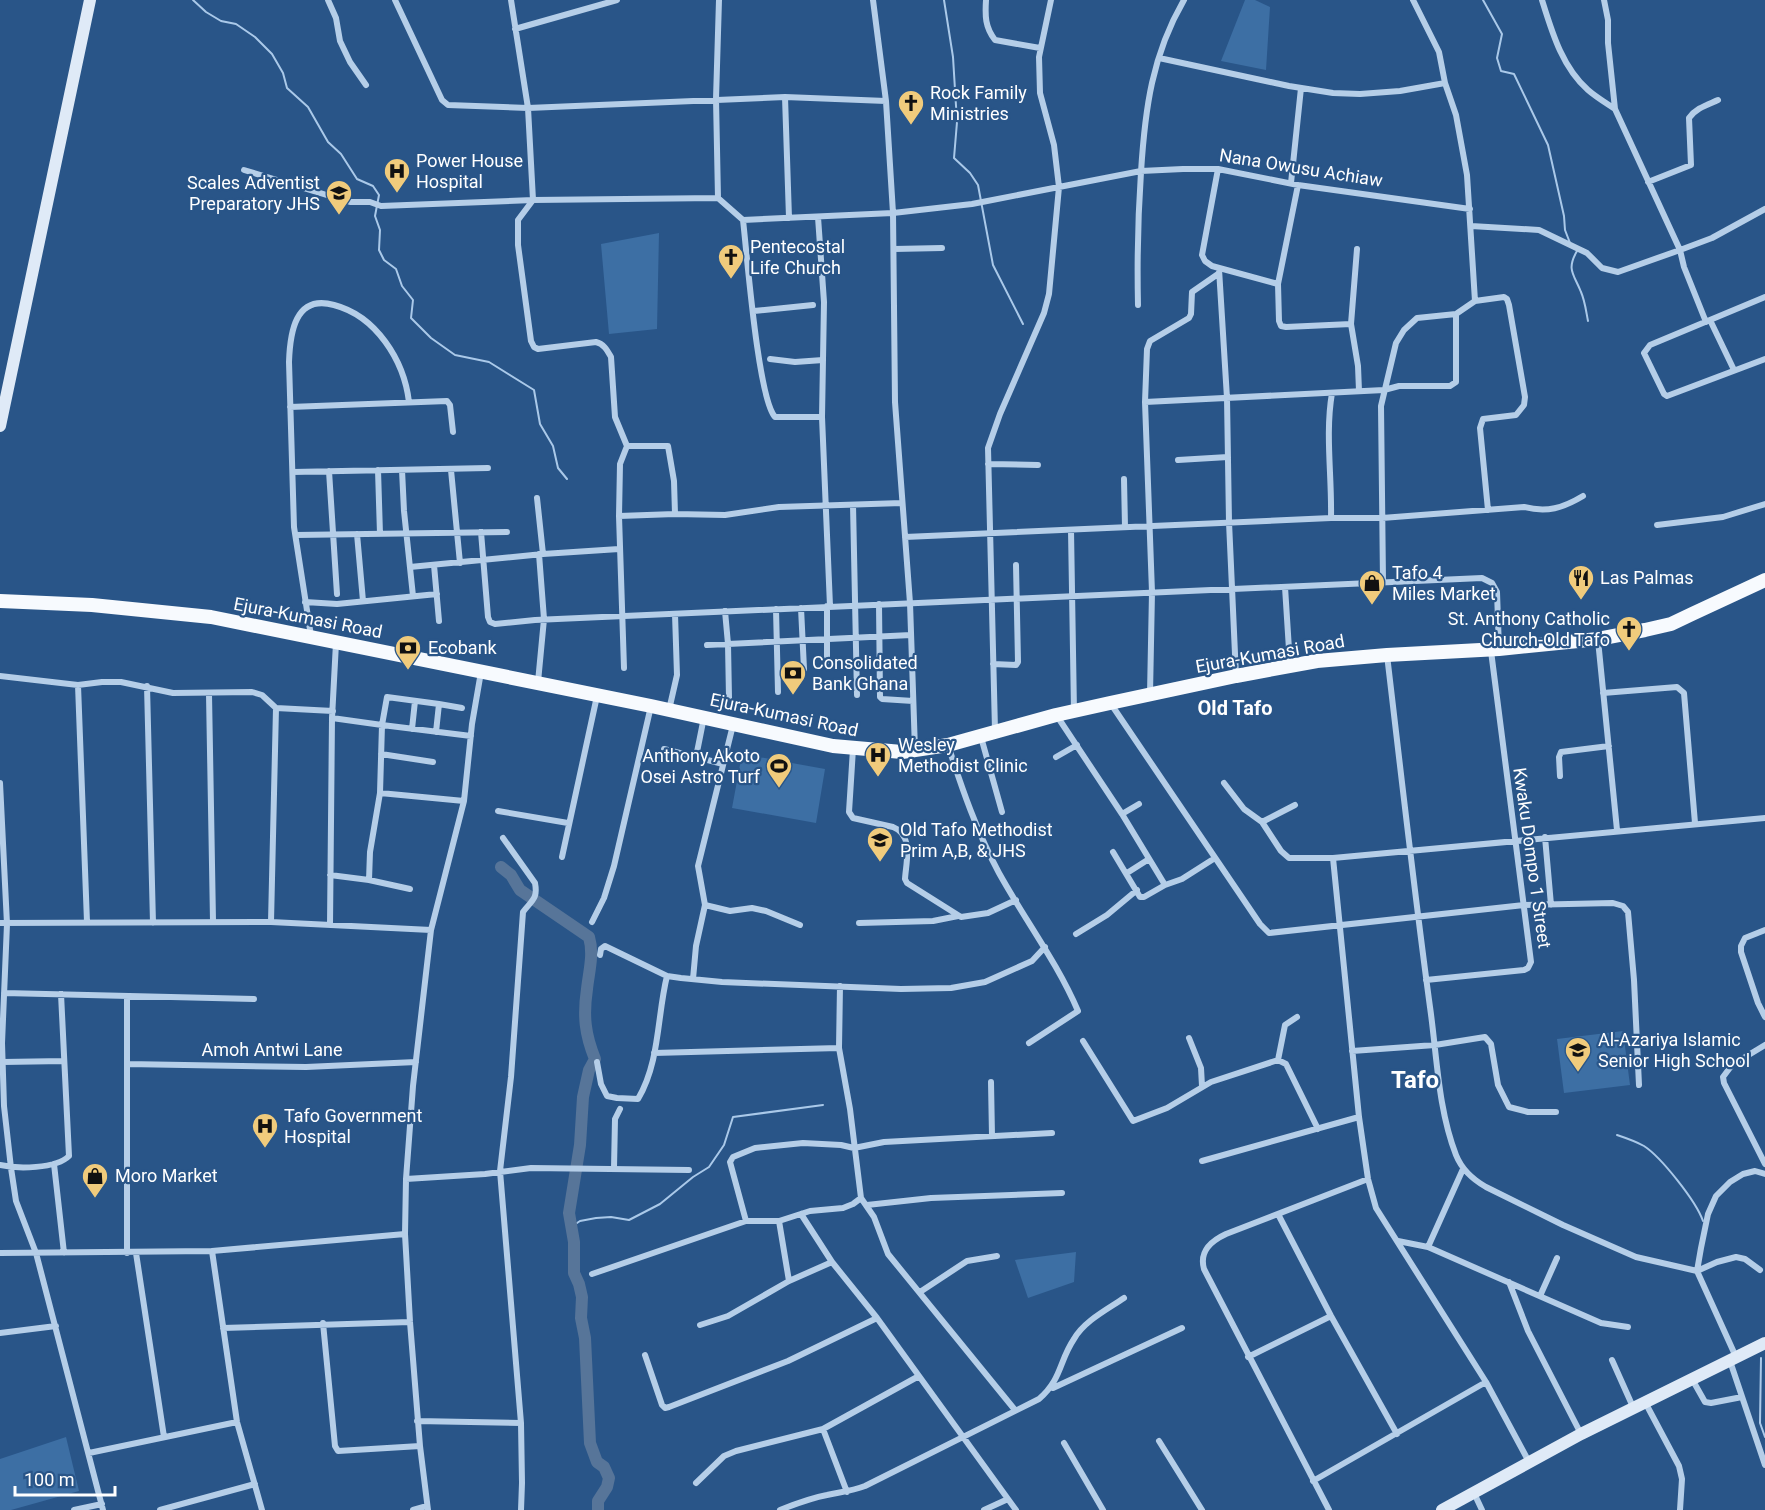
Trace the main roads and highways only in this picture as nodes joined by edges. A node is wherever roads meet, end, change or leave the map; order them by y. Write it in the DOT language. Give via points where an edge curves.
graph roads {
  1 [pos="1765,580"];
  2 [pos="0,602"];
  1 -- 2 [label="main road, Ejura-Kumasi Road" via="1671,624 1598,639 1290,665 1056,715 948,745 902,752 853,749 210,617 74,604"];
}
